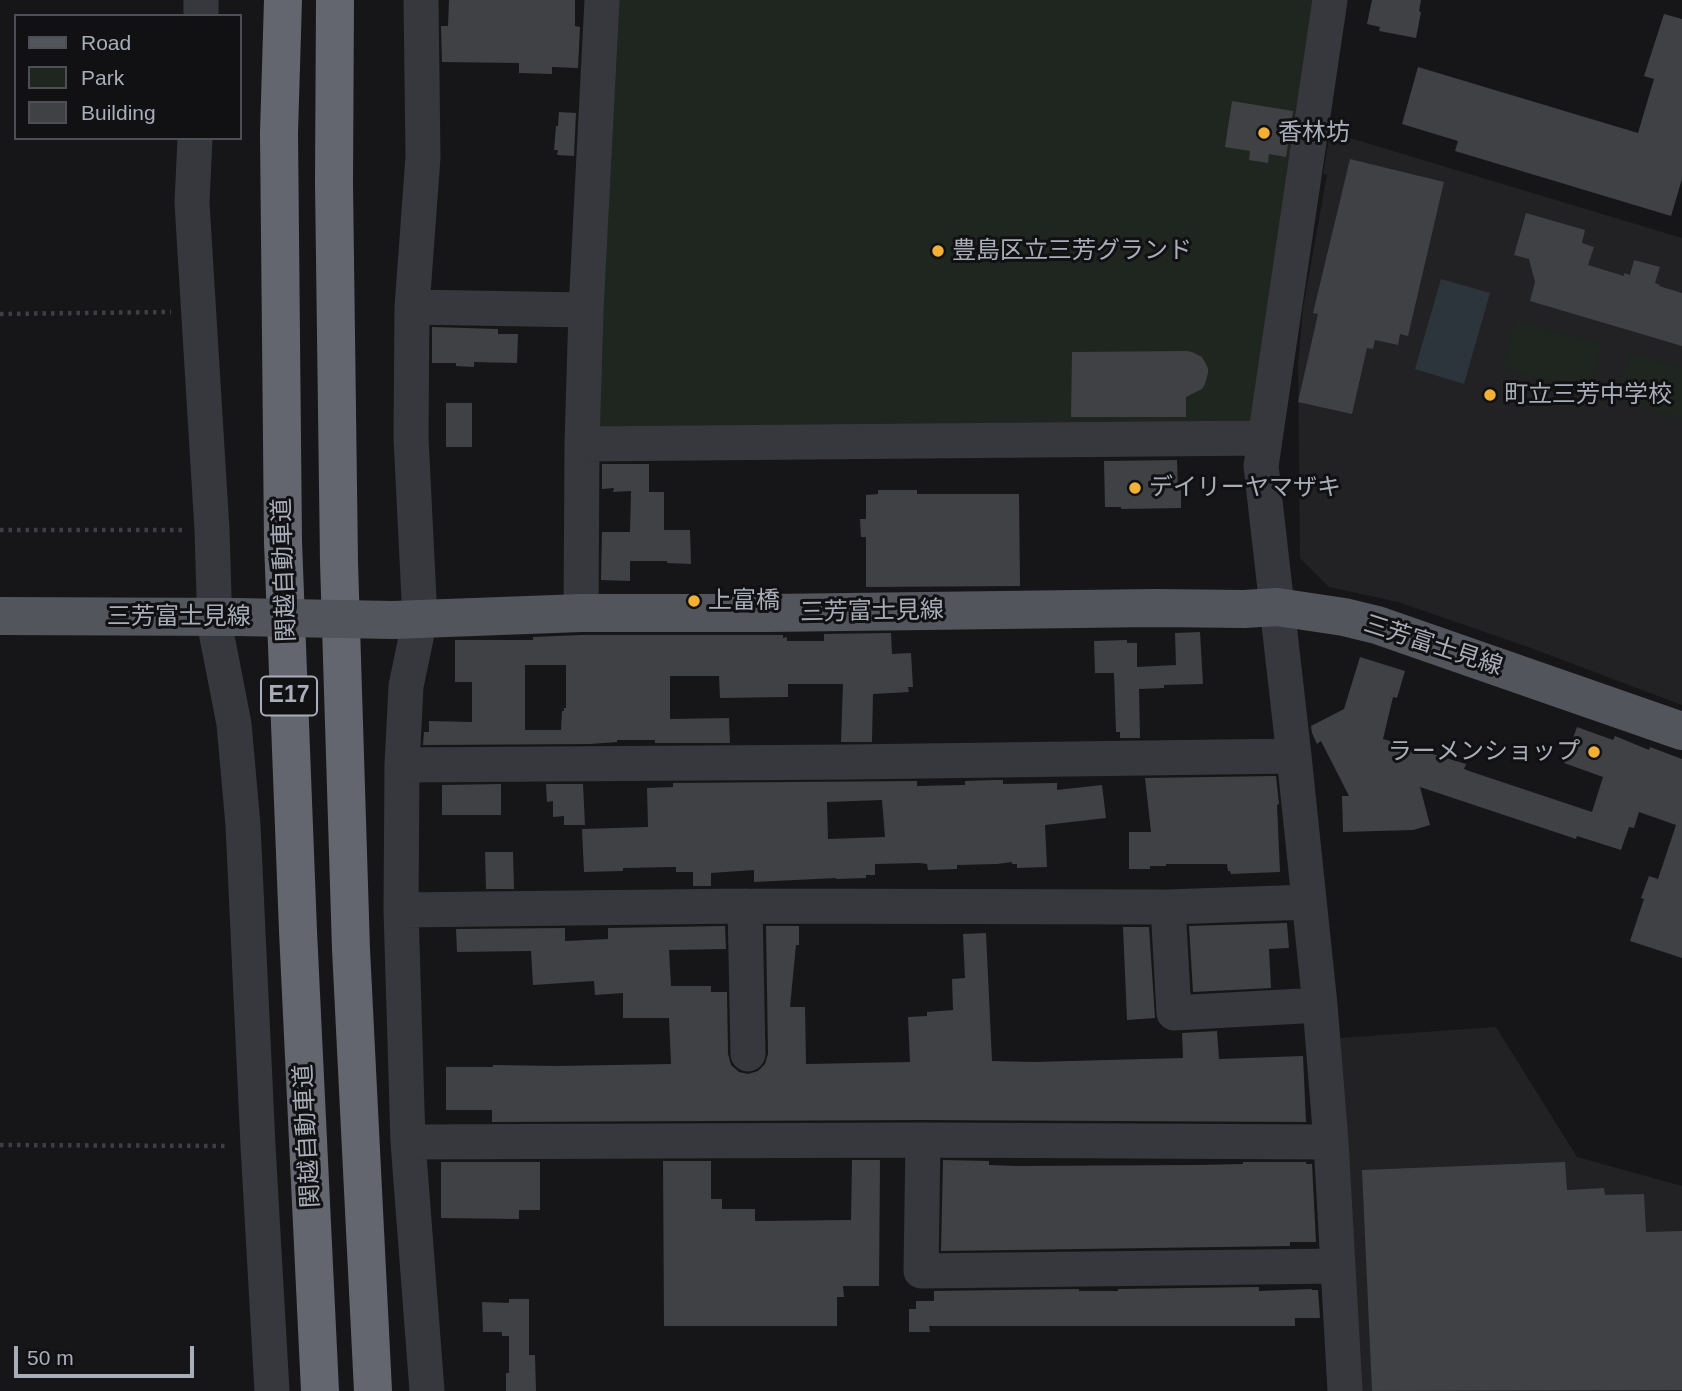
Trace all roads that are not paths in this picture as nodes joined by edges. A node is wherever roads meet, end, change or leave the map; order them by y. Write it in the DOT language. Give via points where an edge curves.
graph roads {
  1 [pos="283,0"];
  2 [pos="335,0"];
  3 [pos="421,0"];
  4 [pos="601,0"];
  5 [pos="1330,0"];
  6 [pos="195,140"];
  7 [pos="412,307"];
  8 [pos="586,310"];
  9 [pos="1265,438"];
  10 [pos="582,443"];
  11 [pos="1278,607"];
  12 [pos="581,613"];
  13 [pos="0,616"];
  14 [pos="224,617"];
  15 [pos="406,619"];
  16 [pos="1682,731"];
  17 [pos="1294,756"];
  18 [pos="402,765"];
  19 [pos="1309,902"];
  20 [pos="745,906"];
  21 [pos="1168,907"];
  22 [pos="401,910"];
  23 [pos="1320,1005"];
  24 [pos="748,1054"];
  25 [pos="923,1140"];
  26 [pos="408,1142"];
  27 [pos="1331,1142"];
  28 [pos="1338,1266"];
  29 [pos="272,1391"];
  30 [pos="320,1391"];
  31 [pos="373,1391"];
  32 [pos="427,1391"];
  33 [pos="1345,1391"];
  1 -- 30 [label="highway, 関越自動車道 / E17" via="279,133 283,542"];
  2 -- 31 [label="highway, E17" via="340,590 351,948"];
  3 -- 7 [label="street" via="422,157"];
  4 -- 8 [label="street"];
  5 -- 9 [label="street"];
  6 -- 14 [label="street" via="192,203 214,597"];
  7 -- 8 [label="street"];
  7 -- 15 [label="street"];
  8 -- 10 [label="street"];
  9 -- 10 [label="street"];
  9 -- 11 [label="street" via="1261,466"];
  10 -- 12 [label="street"];
  11 -- 12 [label="main road, 三芳富士見線"];
  11 -- 16 [label="main road, 三芳富士見線" via="1377,625"];
  11 -- 17 [label="street"];
  12 -- 15 [label="main road, 三芳富士見線"];
  13 -- 14 [label="main road, 三芳富士見線"];
  14 -- 15 [label="main road, 三芳富士見線, bridge"];
  14 -- 29 [label="street" via="243,825"];
  15 -- 18 [label="street"];
  17 -- 18 [label="street"];
  17 -- 19 [label="street"];
  18 -- 22 [label="street"];
  19 -- 21 [label="street"];
  19 -- 23 [label="street"];
  20 -- 21 [label="street"];
  20 -- 22 [label="street"];
  20 -- 24 [label="street"];
  21 -- 23 [label="street" via="1174,1013"];
  22 -- 26 [label="street"];
  23 -- 27 [label="street"];
  25 -- 26 [label="street"];
  25 -- 27 [label="street"];
  25 -- 28 [label="street" via="921,1271"];
  26 -- 32 [label="street"];
  27 -- 28 [label="street"];
  28 -- 33 [label="street"];
}
